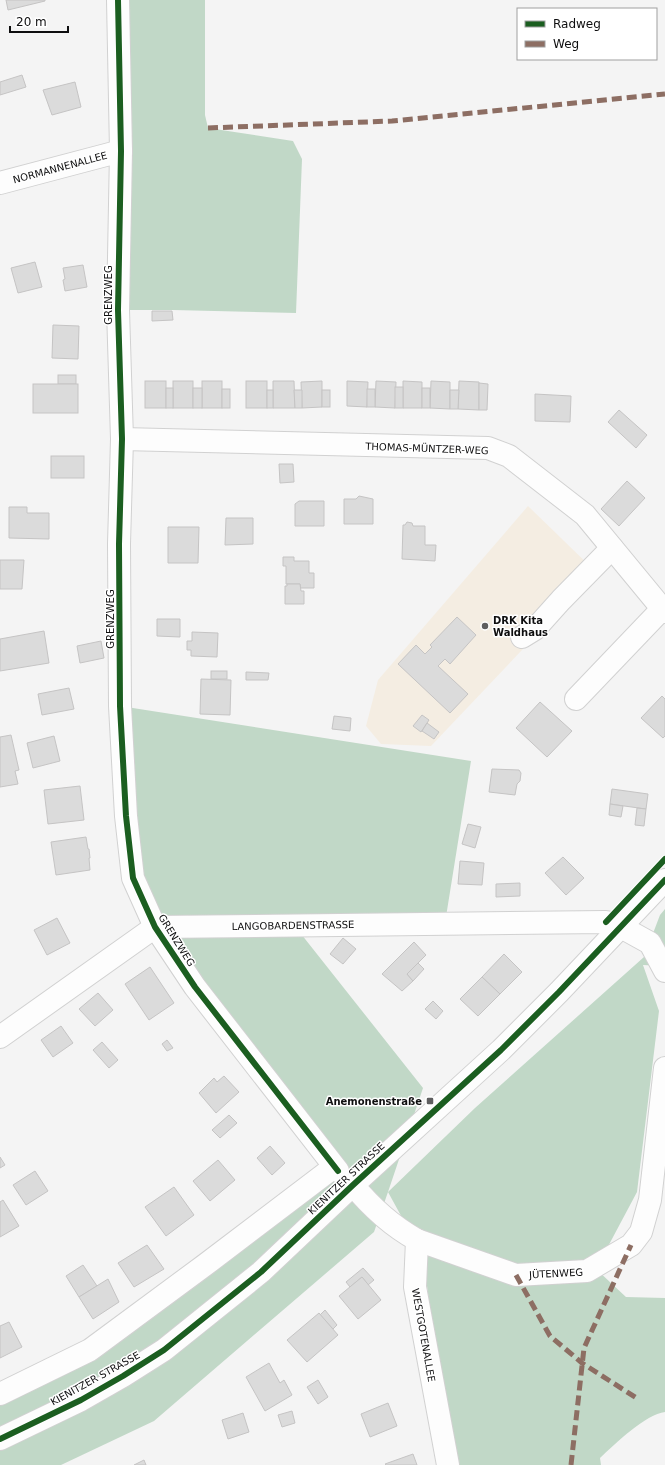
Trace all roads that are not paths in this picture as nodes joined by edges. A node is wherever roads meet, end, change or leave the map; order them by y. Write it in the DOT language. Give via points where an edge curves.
graph roads {
  1 [pos="118,0"];
  2 [pos="121,151"];
  3 [pos="0,183"];
  4 [pos="122,439"];
  5 [pos="612,548"];
  6 [pos="664,610"];
  7 [pos="522,637"];
  8 [pos="576,700"];
  9 [pos="665,880"];
  10 [pos="155,927"];
  11 [pos="621,927"];
  12 [pos="665,971"];
  13 [pos="0,1037"];
  14 [pos="665,1068"];
  15 [pos="342,1175"];
  16 [pos="417,1240"];
  17 [pos="0,1394"];
  18 [pos="0,1439"];
  19 [pos="448,1465"];
  1 -- 2 [label="street, GRENZWEG"];
  2 -- 3 [label="street, NORMANNENALLEE"];
  2 -- 4 [label="street, GRENZWEG" via="118,310"];
  4 -- 5 [label="street, THOMAS-MÜNTZER-WEG" via="488,448 509,456 584,515"];
  4 -- 10 [label="street, GRENZWEG" via="119,544 120,706 126,816 133,878"];
  5 -- 6 [label="street, THOMAS-MÜNTZER-WEG"];
  5 -- 7 [label="street" via="535,628"];
  6 -- 8 [label="street"];
  9 -- 11 [label="street, KIENITZER STRASSE"];
  10 -- 11 [label="street, LANGOBARDENSTRASSE" via="606,922"];
  10 -- 13 [label="street"];
  10 -- 15 [label="street, GRENZWEG" via="195,987"];
  11 -- 12 [label="street" via="650,942"];
  11 -- 15 [label="street, KIENITZER STRASSE" via="502,1050"];
  14 -- 16 [label="street, JÜTENWEG" via="650,1200 642,1232 631,1245 587,1271 516,1275"];
  15 -- 16 [label="street" via="368,1204 401,1232"];
  15 -- 17 [label="street, KIENITZER STRASSE" via="212,1260 90,1350"];
  15 -- 18 [label="street, KIENITZER STRASSE" via="261,1272 164,1350 81,1400"];
  16 -- 19 [label="street, WESTGOTENALLEE" via="415,1286"];
}
